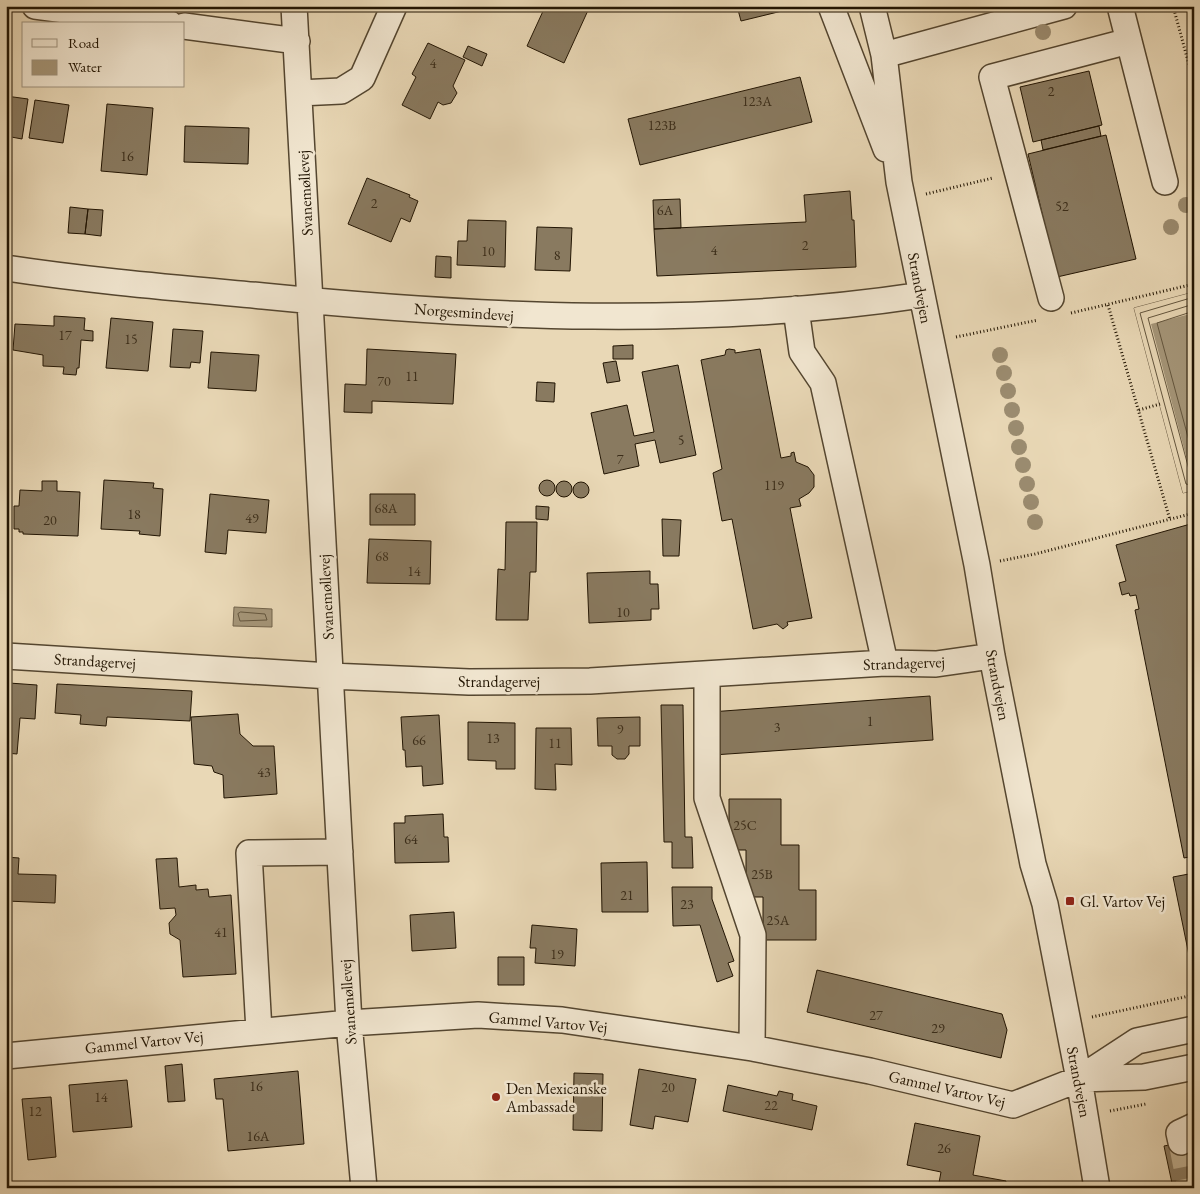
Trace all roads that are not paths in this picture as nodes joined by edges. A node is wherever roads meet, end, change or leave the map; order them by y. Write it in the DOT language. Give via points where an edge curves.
graph roads {
  1 [pos="35,6"];
  2 [pos="178,6"];
  3 [pos="294,6"];
  4 [pos="394,6"];
  5 [pos="831,6"];
  6 [pos="863,6"];
  7 [pos="872,6"];
  8 [pos="1064,6"];
  9 [pos="1120,6"];
  10 [pos="155,22"];
  11 [pos="175,22"];
  12 [pos="185,26"];
  13 [pos="297,40"];
  14 [pos="1129,40"];
  15 [pos="884,54"];
  16 [pos="299,93"];
  17 [pos="1165,182"];
  18 [pos="900,190"];
  19 [pos="6,268"];
  20 [pos="922,295"];
  21 [pos="1051,298"];
  22 [pos="310,301"];
  23 [pos="796,309"];
  24 [pos="6,656"];
  25 [pos="992,656"];
  26 [pos="885,663"];
  27 [pos="707,675"];
  28 [pos="330,676"];
  29 [pos="340,852"];
  30 [pos="349,1023"];
  31 [pos="1194,1030"];
  32 [pos="260,1031"];
  33 [pos="752,1048"];
  34 [pos="6,1056"];
  35 [pos="1194,1067"];
  36 [pos="1079,1079"];
  37 [pos="364,1188"];
  38 [pos="1097,1188"];
  1 -- 10 [label="street"];
  2 -- 11 [label="street"];
  3 -- 13 [label="street, Svanemøllevej"];
  4 -- 16 [label="street" via="362,78 341,91"];
  5 -- 18 [label="street, Strandvejen"];
  6 -- 15 [label="street"];
  7 -- 15 [label="street, Strandvejen"];
  8 -- 15 [label="street"];
  9 -- 14 [label="street"];
  12 -- 13 [label="street"];
  13 -- 16 [label="street, Svanemøllevej"];
  14 -- 17 [label="street"];
  14 -- 21 [label="street" via="992,77"];
  15 -- 18 [label="street, Strandvejen"];
  16 -- 22 [label="street, Svanemøllevej"];
  18 -- 20 [label="street, Strandvejen"];
  19 -- 22 [label="street, Norgesmindevej" via="74,278"];
  20 -- 23 [label="street, Norgesmindevej"];
  20 -- 25 [label="street, Strandvejen" via="977,565"];
  22 -- 23 [label="street, Norgesmindevej" via="502,315 660,316"];
  22 -- 28 [label="street, Svanemøllevej"];
  23 -- 26 [label="street" via="802,352 823,383"];
  24 -- 28 [label="street, Strandagervej"];
  25 -- 26 [label="street, Strandagervej" via="936,664"];
  25 -- 36 [label="street, Strandvejen"];
  26 -- 27 [label="street, Strandagervej"];
  27 -- 28 [label="street, Strandagervej" via="590,681 469,682"];
  27 -- 33 [label="street" via="707,798 753,935"];
  28 -- 29 [label="street, Svanemøllevej"];
  29 -- 30 [label="street, Svanemøllevej"];
  29 -- 32 [label="street" via="249,853"];
  30 -- 32 [label="street, Gammel Vartov Vej"];
  30 -- 33 [label="street, Gammel Vartov Vej" via="478,1016 562,1020"];
  30 -- 37 [label="street, Svanemøllevej"];
  31 -- 36 [label="street" via="1137,1041"];
  32 -- 34 [label="street, Gammel Vartov Vej"];
  33 -- 36 [label="street, Gammel Vartov Vej" via="870,1071 1013,1105"];
  35 -- 36 [label="street" via="1144,1077"];
  36 -- 38 [label="street, Strandvejen"];
}
